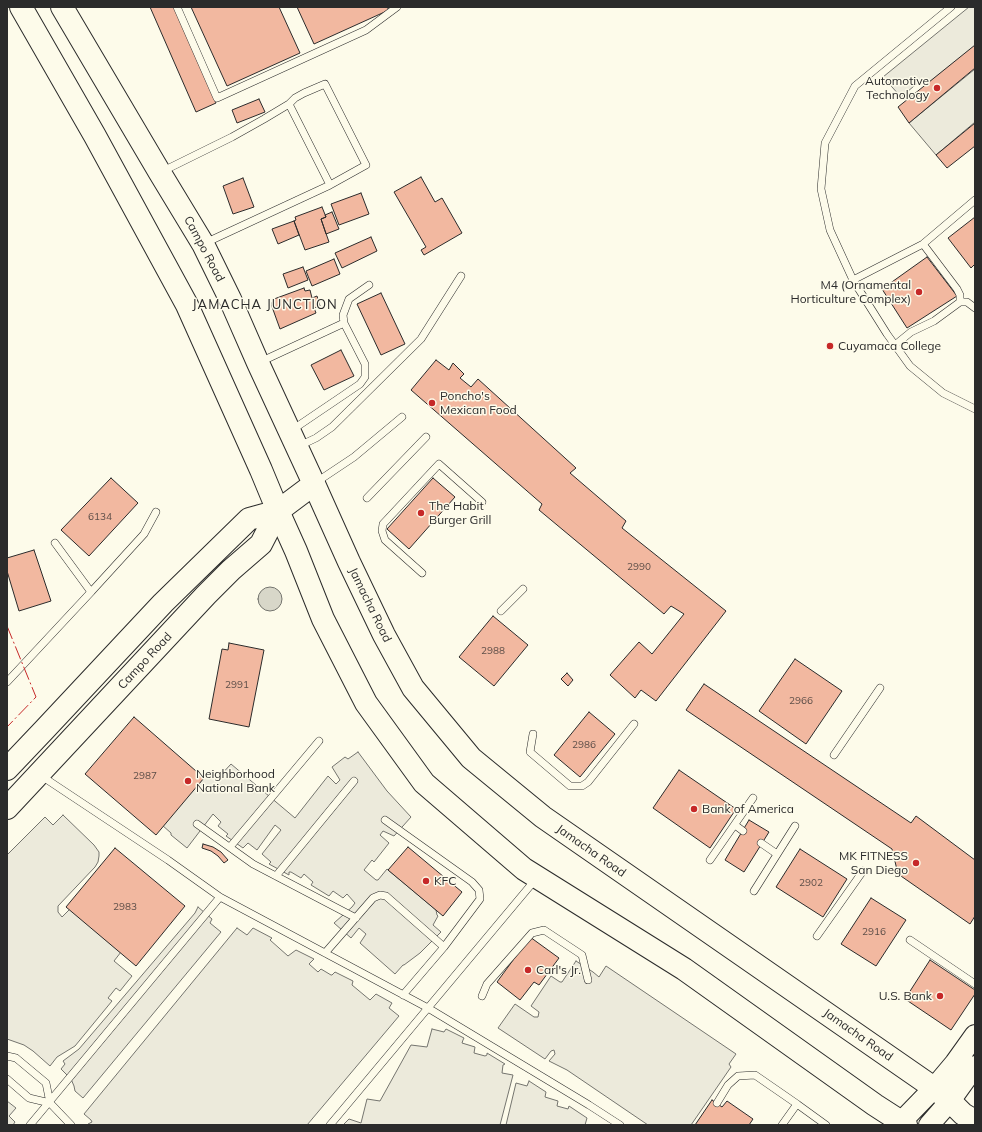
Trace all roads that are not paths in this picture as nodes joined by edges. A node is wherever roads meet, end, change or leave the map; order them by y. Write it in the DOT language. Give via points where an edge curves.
graph roads {
  1 [pos="20,7"];
  2 [pos="62,7"];
  3 [pos="177,7"];
  4 [pos="397,7"];
  5 [pos="951,7"];
  6 [pos="289,104"];
  7 [pos="160,173"];
  8 [pos="330,185"];
  9 [pos="975,200"];
  10 [pos="203,244"];
  11 [pos="923,244"];
  12 [pos="461,276"];
  13 [pos="853,280"];
  14 [pos="369,285"];
  15 [pos="960,302"];
  16 [pos="975,308"];
  17 [pos="344,323"];
  18 [pos="895,345"];
  19 [pos="258,363"];
  20 [pos="975,409"];
  21 [pos="402,417"];
  22 [pos="426,437"];
  23 [pos="293,439"];
  24 [pos="314,484"];
  25 [pos="367,498"];
  26 [pos="482,502"];
  27 [pos="278,511"];
  28 [pos="156,512"];
  29 [pos="55,543"];
  30 [pos="422,573"];
  31 [pos="523,589"];
  32 [pos="91,592"];
  33 [pos="501,611"];
  34 [pos="7,682"];
  35 [pos="880,688"];
  36 [pos="634,724"];
  37 [pos="533,734"];
  38 [pos="318,741"];
  39 [pos="834,755"];
  40 [pos="7,769"];
  41 [pos="38,774"];
  42 [pos="354,781"];
  43 [pos="753,798"];
  44 [pos="7,808"];
  45 [pos="386,820"];
  46 [pos="197,824"];
  47 [pos="735,825"];
  48 [pos="795,826"];
  49 [pos="743,831"];
  50 [pos="761,843"];
  51 [pos="230,847"];
  52 [pos="777,854"];
  53 [pos="710,860"];
  54 [pos="863,871"];
  55 [pos="276,876"];
  56 [pos="538,877"];
  57 [pos="754,891"];
  58 [pos="220,897"];
  59 [pos="356,918"];
  60 [pos="817,936"];
  61 [pos="910,940"];
  62 [pos="444,946"];
  63 [pos="325,953"];
  64 [pos="588,980"];
  65 [pos="975,984"];
  66 [pos="403,995"];
  67 [pos="482,996"];
  68 [pos="428,1008"];
  69 [pos="975,1035"];
  70 [pos="7,1056"];
  71 [pos="975,1066"];
  72 [pos="7,1079"];
  73 [pos="942,1094"];
  74 [pos="50,1103"];
  75 [pos="717,1103"];
  76 [pos="797,1104"];
  77 [pos="975,1121"];
  78 [pos="902,1124"];
  79 [pos="30,1125"];
  80 [pos="70,1125"];
  81 [pos="330,1125"];
  82 [pos="620,1125"];
  83 [pos="782,1125"];
  84 [pos="826,1125"];
  85 [pos="929,1125"];
  1 -- 27 [label="main road" via="95,136 187,305"];
  2 -- 7 [label="main road, Campo Road"];
  3 -- 4 [label="lane" via="216,98 366,30"];
  5 -- 13 [label="lane" via="855,86 825,143 821,189 830,230"];
  6 -- 7 [label="lane" via="264,120"];
  6 -- 8 [label="lane"];
  6 -- 8 [label="lane" via="304,93 325,84 366,166"];
  7 -- 10 [label="main road, Campo Road"];
  8 -- 10 [label="lane"];
  9 -- 11 [label="lane"];
  10 -- 19 [label="main road, Campo Road"];
  11 -- 13 [label="lane"];
  11 -- 15 [label="lane" via="957,289"];
  12 -- 23 [label="lane" via="421,338 332,427 316,438"];
  13 -- 18 [label="lane"];
  14 -- 17 [label="lane" via="349,300 343,315"];
  15 -- 16 [label="lane" via="968,302"];
  15 -- 18 [label="lane" via="934,321 911,332"];
  17 -- 19 [label="lane"];
  17 -- 23 [label="lane" via="365,364 365,377 360,384"];
  18 -- 20 [label="lane" via="910,366 943,393"];
  19 -- 23 [label="main road, Campo Road"];
  21 -- 24 [label="lane" via="354,457"];
  22 -- 25 [label="lane"];
  23 -- 24 [label="main road, Campo Road"];
  24 -- 27 [label="main road, Campo Road"];
  24 -- 73 [label="main road, Jamacha Road" via="378,622 413,688 471,758 543,817"];
  26 -- 30 [label="lane" via="439,464 383,524 385,540"];
  27 -- 40 [label="main road, Campo Road" via="249,519 163,603"];
  27 -- 41 [label="main road, Campo Road" via="261,544 206,595"];
  27 -- 56 [label="main road" via="323,619 366,703 424,783 524,869"];
  28 -- 32 [label="lane" via="144,534"];
  29 -- 32 [label="lane"];
  31 -- 33 [label="lane"];
  32 -- 34 [label="lane"];
  35 -- 39 [label="lane"];
  36 -- 37 [label="lane" via="588,782 582,786 570,786 530,752"];
  38 -- 51 [label="lane"];
  41 -- 44 [label="main road, Campo Road"];
  41 -- 58 [label="lane"];
  42 -- 55 [label="lane"];
  43 -- 47 [label="lane"];
  45 -- 62 [label="lane" via="472,882 479,890 480,900"];
  46 -- 51 [label="lane"];
  47 -- 49 [label="lane"];
  47 -- 53 [label="lane"];
  48 -- 52 [label="lane"];
  50 -- 52 [label="lane"];
  51 -- 55 [label="lane" via="253,864"];
  52 -- 57 [label="lane"];
  54 -- 60 [label="lane"];
  55 -- 59 [label="lane"];
  56 -- 68 [label="lane"];
  56 -- 78 [label="main road" via="684,969"];
  58 -- 63 [label="lane"];
  58 -- 74 [label="lane"];
  59 -- 62 [label="lane" via="373,898 386,896"];
  59 -- 63 [label="lane"];
  61 -- 65 [label="lane"];
  62 -- 66 [label="lane"];
  63 -- 66 [label="lane"];
  64 -- 67 [label="lane" via="582,955 544,930 532,933 487,984"];
  66 -- 68 [label="lane"];
  68 -- 81 [label="lane"];
  68 -- 82 [label="lane"];
  69 -- 73 [label="street" via="955,1062"];
  70 -- 74 [label="lane" via="16,1058 46,1083"];
  71 -- 73 [label="street"];
  72 -- 74 [label="lane" via="30,1098"];
  73 -- 77 [label="main road, Jamacha Road" via="963,1114"];
  73 -- 78 [label="street"];
  73 -- 85 [label="street"];
  74 -- 79 [label="lane"];
  74 -- 80 [label="lane"];
  75 -- 76 [label="lane" via="728,1084 738,1076 755,1075"];
  76 -- 83 [label="lane"];
  76 -- 84 [label="lane"];
}
